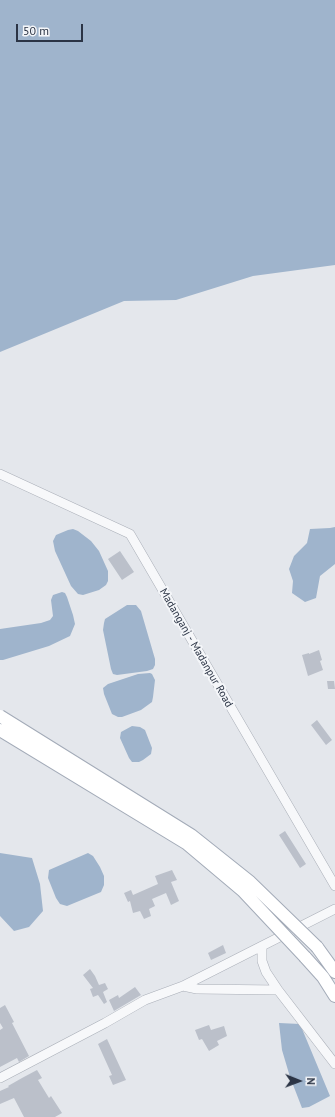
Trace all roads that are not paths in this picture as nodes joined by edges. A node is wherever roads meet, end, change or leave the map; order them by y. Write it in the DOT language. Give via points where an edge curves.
graph roads {
  1 [pos="0,474"];
  2 [pos="0,716"];
  3 [pos="0,730"];
  4 [pos="335,886"];
  5 [pos="335,910"];
  6 [pos="262,947"];
  7 [pos="335,972"];
  8 [pos="183,986"];
  9 [pos="278,990"];
  10 [pos="335,996"];
  11 [pos="335,1064"];
  12 [pos="1,1075"];
  1 -- 4 [label="street, Madanganj - Madanpur Road" via="130,534"];
  2 -- 7 [label="main road, bridge" via="191,835 250,882 317,947"];
  3 -- 10 [label="main road, bridge" via="186,842 243,891 323,977"];
  5 -- 6 [label="street"];
  6 -- 8 [label="street"];
  6 -- 9 [label="street" via="262,961 266,972"];
  8 -- 9 [label="street" via="197,989"];
  8 -- 12 [label="street" via="145,1000"];
  9 -- 11 [label="street"];
}
